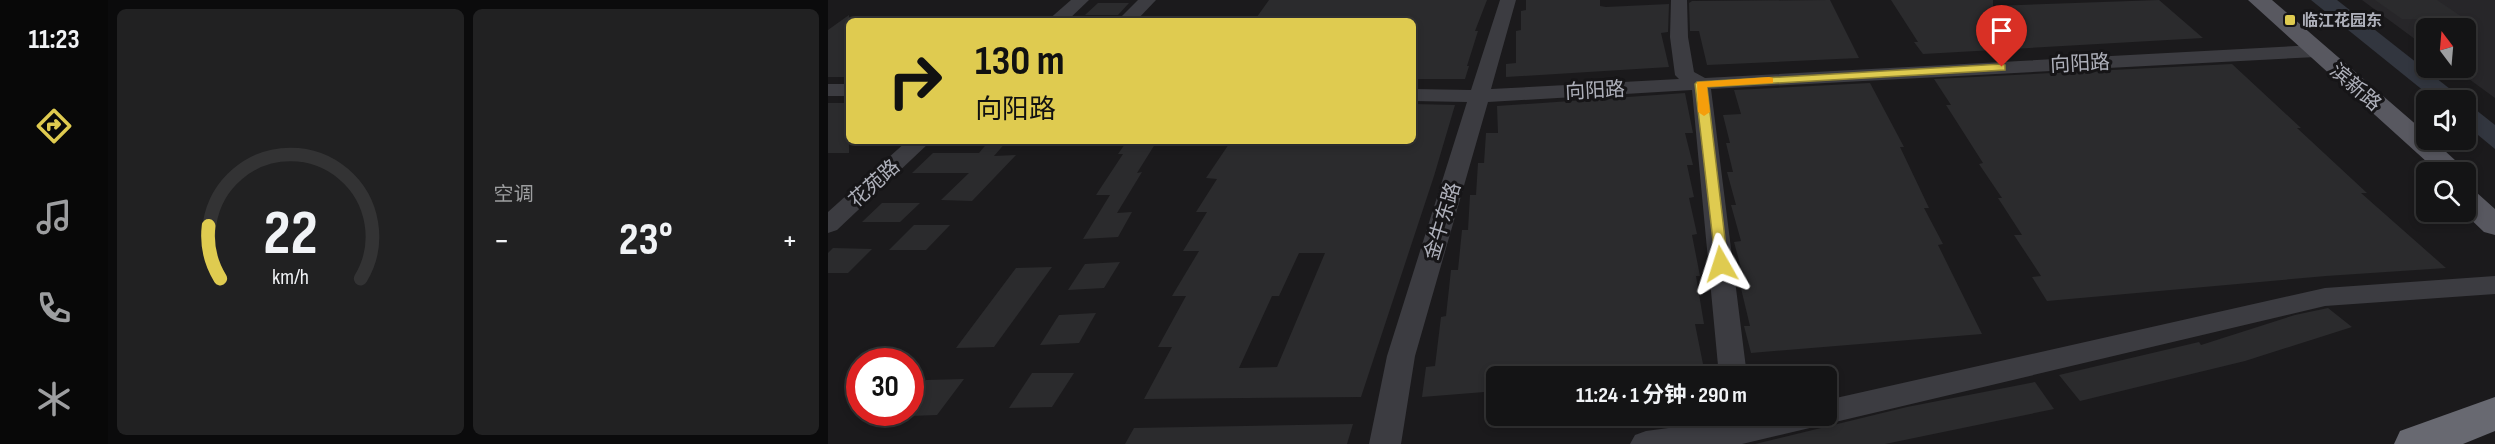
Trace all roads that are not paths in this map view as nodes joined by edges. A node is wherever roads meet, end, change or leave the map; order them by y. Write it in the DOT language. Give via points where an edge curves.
graph roads {
  1 [pos="1081,0"];
  2 [pos="1148,0"];
  3 [pos="1508,0"];
  4 [pos="1680,0"];
  5 [pos="2247,0"];
  6 [pos="2259,0"];
  7 [pos="1060,18"];
  8 [pos="1129,18"];
  9 [pos="2309,51"];
  10 [pos="1701,84"];
  11 [pos="828,90"];
  12 [pos="846,90"];
  13 [pos="1416,95"];
  14 [pos="1479,96"];
  15 [pos="917,144"];
  16 [pos="2427,162"];
  17 [pos="2442,162"];
  18 [pos="2476,192"];
  19 [pos="2476,207"];
  20 [pos="2495,208"];
  21 [pos="828,225"];
  22 [pos="2495,225"];
  23 [pos="2495,285"];
  24 [pos="1732,366"];
  25 [pos="1837,410"];
  26 [pos="2495,414"];
  27 [pos="1729,426"];
  28 [pos="1385,444"];
  29 [pos="1646,444"];
  30 [pos="2415,444"];
  1 -- 7 [label="street"];
  2 -- 8 [label="street"];
  3 -- 14 [label="street, 金牛东路"];
  4 -- 10 [label="street" via="1679,37 1685,75"];
  5 -- 9 [label="main road, 滨新路"];
  6 -- 9 [label="main road, 滨新路"];
  9 -- 10 [label="street, 向阳路"];
  9 -- 16 [label="main road, 滨新路"];
  9 -- 17 [label="main road, 滨新路"];
  10 -- 14 [label="street, 向阳路"];
  10 -- 24 [label="street"];
  11 -- 12 [label="street"];
  13 -- 14 [label="street, 向阳路"];
  14 -- 28 [label="street, 金牛东路" via="1401,356"];
  15 -- 21 [label="street, 花苑路"];
  18 -- 20 [label="main road"];
  19 -- 22 [label="main road"];
  23 -- 25 [label="street" via="2325,297"];
  26 -- 30 [label="highway"];
  27 -- 29 [label="street"];
}
